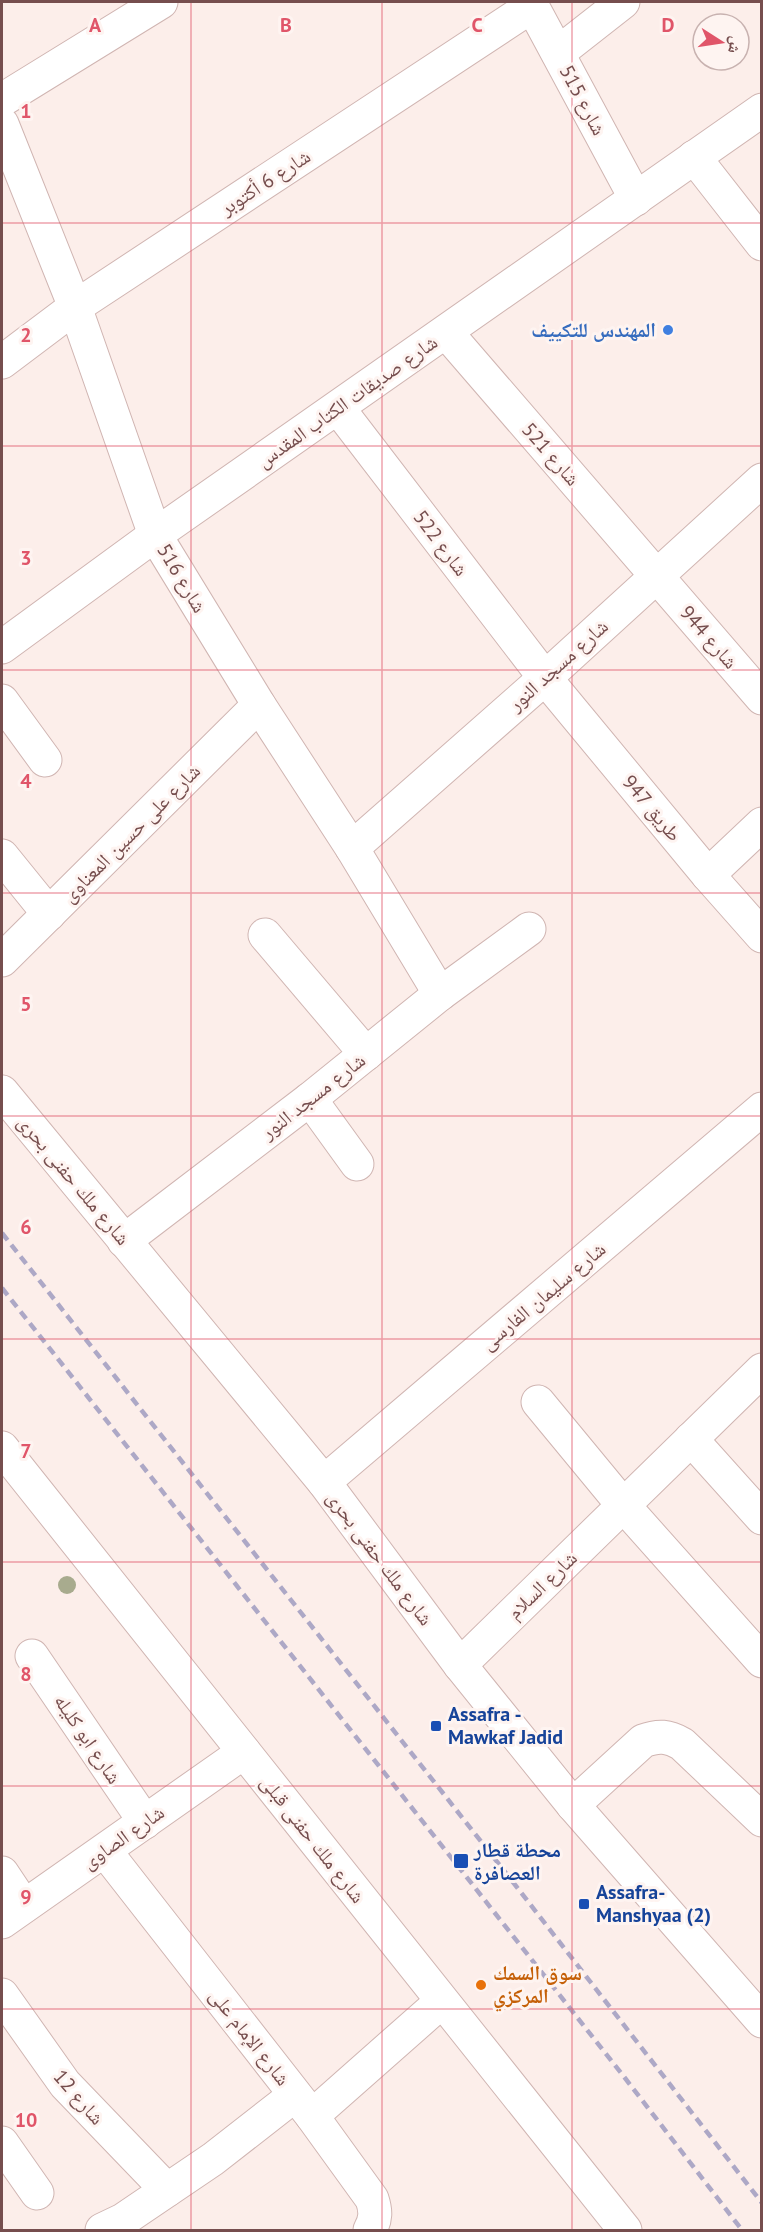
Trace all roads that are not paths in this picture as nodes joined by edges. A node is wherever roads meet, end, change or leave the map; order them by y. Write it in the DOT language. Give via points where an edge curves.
graph roads {
  1 [pos="161,2"];
  2 [pos="623,2"];
  3 [pos="531,4"];
  4 [pos="558,53"];
  5 [pos="2,100"];
  6 [pos="762,110"];
  7 [pos="2,124"];
  8 [pos="694,157"];
  9 [pos="636,199"];
  10 [pos="762,244"];
  11 [pos="75,307"];
  12 [pos="446,332"];
  13 [pos="2,362"];
  14 [pos="338,408"];
  15 [pos="762,480"];
  16 [pos="155,534"];
  17 [pos="656,577"];
  18 [pos="2,647"];
  19 [pos="545,678"];
  20 [pos="762,698"];
  21 [pos="2,701"];
  22 [pos="259,705"];
  23 [pos="45,760"];
  24 [pos="762,824"];
  25 [pos="352,848"];
  26 [pos="2,856"];
  27 [pos="708,875"];
  28 [pos="50,914"];
  29 [pos="529,929"];
  30 [pos="265,935"];
  31 [pos="762,936"];
  32 [pos="2,960"];
  33 [pos="440,994"];
  34 [pos="366,1054"];
  35 [pos="2,1092"];
  36 [pos="310,1099"];
  37 [pos="762,1109"];
  38 [pos="357,1164"];
  39 [pos="124,1240"];
  40 [pos="762,1370"];
  41 [pos="538,1402"];
  42 [pos="691,1439"];
  43 [pos="2,1448"];
  44 [pos="324,1482"];
  45 [pos="623,1505"];
  46 [pos="762,1518"];
  47 [pos="32,1656"];
  48 [pos="762,1661"];
  49 [pos="460,1665"];
  50 [pos="244,1752"];
  51 [pos="573,1805"];
  52 [pos="762,1820"];
  53 [pos="145,1822"];
  54 [pos="105,1851"];
  55 [pos="2,1874"];
  56 [pos="13,1914"];
  57 [pos="2,1995"];
  58 [pos="441,2002"];
  59 [pos="762,2021"];
  60 [pos="303,2106"];
  61 [pos="2,2143"];
  62 [pos="167,2190"];
  63 [pos="37,2193"];
  64 [pos="118,2227"];
  65 [pos="370,2230"];
  66 [pos="625,2230"];
  1 -- 5 [label="street"];
  2 -- 4 [label="street"];
  3 -- 4 [label="street, شارع 515"];
  3 -- 11 [label="street, شارع 6 أكتوبر"];
  4 -- 9 [label="street, شارع 515"];
  6 -- 8 [label="street, شارع صديقات الكتاب المقدس"];
  7 -- 11 [label="street, شارع 516"];
  8 -- 9 [label="street, شارع صديقات الكتاب المقدس"];
  8 -- 10 [label="street"];
  9 -- 12 [label="street, شارع صديقات الكتاب المقدس"];
  11 -- 13 [label="street, شارع 6 أكتوبر"];
  11 -- 16 [label="street, شارع 516"];
  12 -- 14 [label="street, شارع صديقات الكتاب المقدس"];
  12 -- 17 [label="street, شارع 521"];
  14 -- 16 [label="street, شارع صديقات الكتاب المقدس"];
  14 -- 19 [label="street, شارع 522"];
  15 -- 17 [label="street, شارع مسجد النور"];
  16 -- 18 [label="street, شارع صديقات الكتاب المقدس"];
  16 -- 22 [label="street, شارع 516"];
  17 -- 19 [label="street, شارع مسجد النور"];
  17 -- 20 [label="street, شارع 944"];
  19 -- 25 [label="street, شارع مسجد النور"];
  19 -- 27 [label="street, طريق 947"];
  21 -- 23 [label="street"];
  22 -- 25 [label="street, شارع 516"];
  22 -- 28 [label="street, شارع على حسين المعناوى"];
  24 -- 27 [label="street"];
  25 -- 33 [label="street, شارع 516"];
  26 -- 28 [label="street"];
  27 -- 31 [label="street, طريق 947"];
  28 -- 32 [label="street, شارع على حسين المعناوى"];
  29 -- 33 [label="street, شارع مسجد النور"];
  30 -- 34 [label="street"];
  33 -- 34 [label="street, شارع مسجد النور"];
  34 -- 36 [label="street, شارع مسجد النور"];
  35 -- 39 [label="street, شارع ملك حفنى بحرى"];
  36 -- 38 [label="street"];
  36 -- 39 [label="street, شارع مسجد النور"];
  37 -- 44 [label="street, شارع سليمان الفارسى"];
  39 -- 44 [label="street, شارع ملك حفنى بحرى"];
  40 -- 42 [label="street, شارع السلام"];
  41 -- 45 [label="street"];
  42 -- 45 [label="street, شارع السلام"];
  42 -- 46 [label="street"];
  43 -- 50 [label="street, شارع ملك حفنى قبلى"];
  44 -- 49 [label="street, شارع ملك حفنى بحرى"];
  45 -- 48 [label="street"];
  45 -- 49 [label="street, شارع السلام"];
  47 -- 53 [label="street, شارع ابو كليله"];
  49 -- 51 [label="street, شارع ملك حفنى بحرى"];
  50 -- 53 [label="street, شارع الصاوى"];
  50 -- 58 [label="street, شارع ملك حفنى قبلى"];
  51 -- 52 [label="street" via="643,1741 656,1736 670,1737"];
  51 -- 59 [label="street, شارع ملك حفنى بحرى"];
  53 -- 54 [label="street, شارع الصاوى"];
  54 -- 56 [label="street, شارع الصاوى"];
  54 -- 60 [label="street, شارع الإمام على"];
  55 -- 56 [label="street"];
  57 -- 62 [label="street, شارع 12" via="65,2084"];
  58 -- 60 [label="street"];
  58 -- 66 [label="street, شارع ملك حفنى قبلى"];
  60 -- 62 [label="street"];
  60 -- 65 [label="street, شارع الإمام على" via="372,2199 375,2221"];
  61 -- 63 [label="street"];
  62 -- 64 [label="street"];
}
